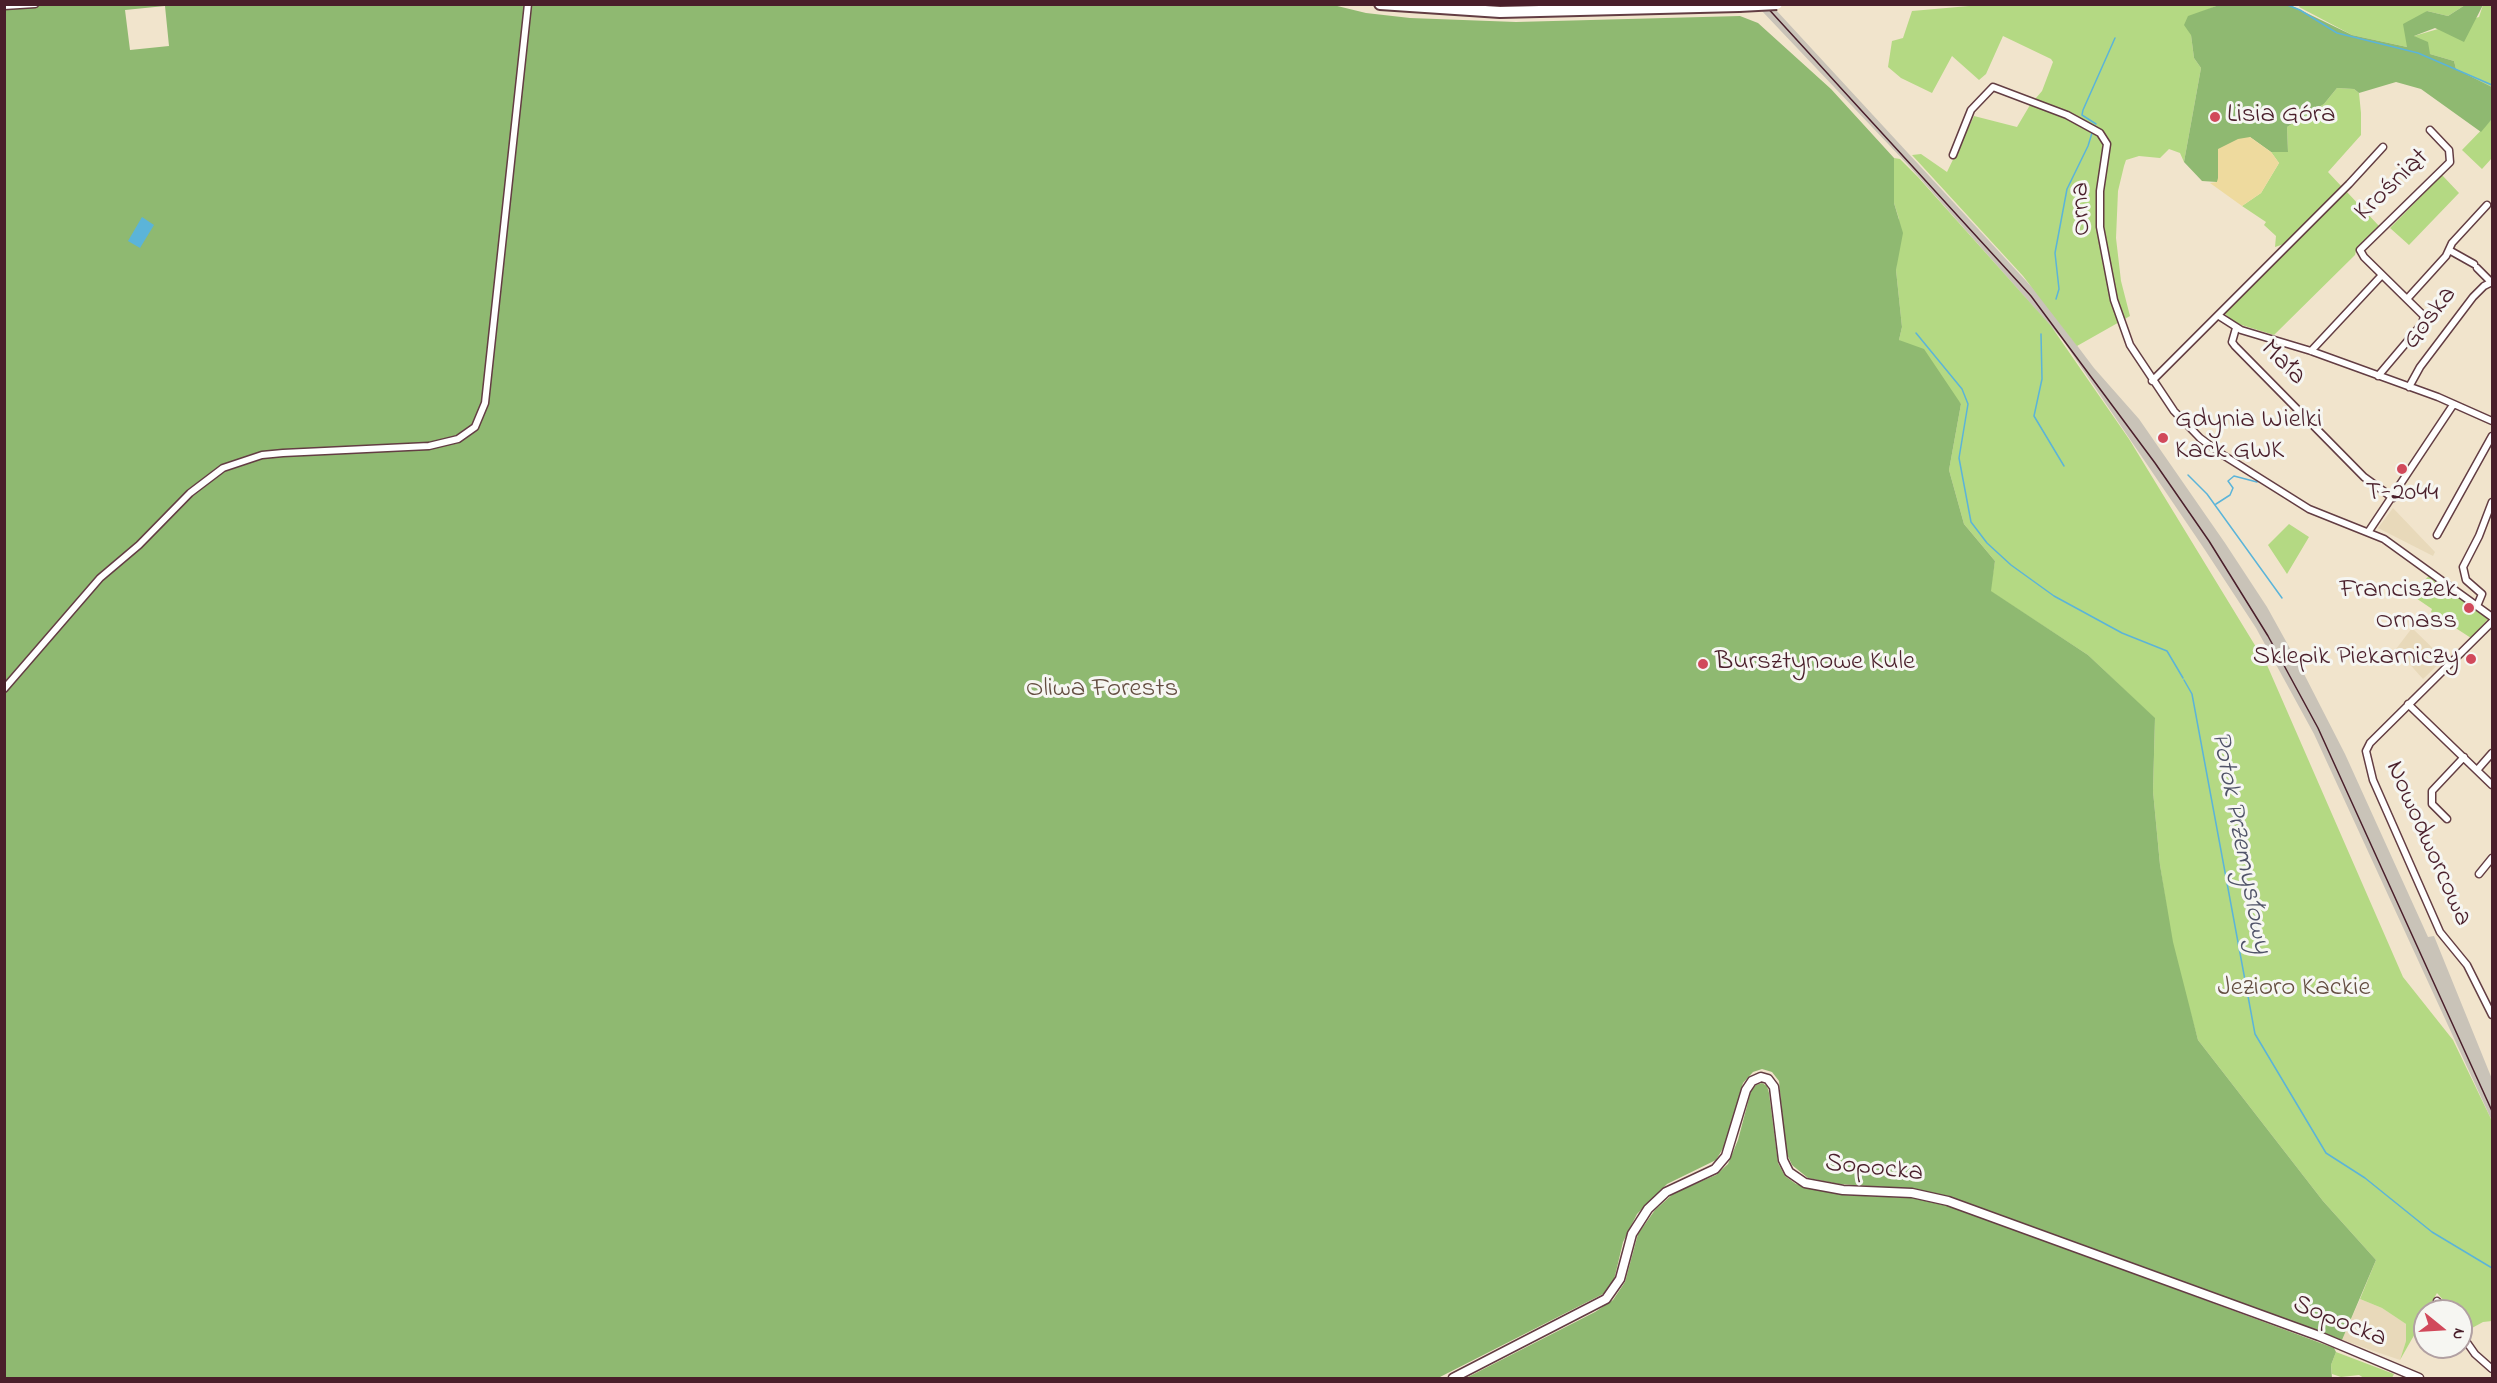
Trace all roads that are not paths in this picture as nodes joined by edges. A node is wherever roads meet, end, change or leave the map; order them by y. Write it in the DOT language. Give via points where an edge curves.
graph roads {
  1 [pos="34,4"];
  2 [pos="528,4"];
  3 [pos="1380,4"];
  4 [pos="1777,4"];
  5 [pos="4,6"];
  6 [pos="1739,6"];
  7 [pos="2430,130"];
  8 [pos="2383,147"];
  9 [pos="1953,154"];
  10 [pos="2487,205"];
  11 [pos="2449,249"];
  12 [pos="2382,275"];
  13 [pos="2492,282"];
  14 [pos="2407,299"];
  15 [pos="2219,315"];
  16 [pos="2236,328"];
  17 [pos="2311,351"];
  18 [pos="2378,376"];
  19 [pos="2152,381"];
  20 [pos="2409,387"];
  21 [pos="2453,405"];
  22 [pos="2493,421"];
  23 [pos="2493,436"];
  24 [pos="2392,498"];
  25 [pos="2493,502"];
  26 [pos="2369,531"];
  27 [pos="2437,535"];
  28 [pos="2477,606"];
  29 [pos="2493,617"];
  30 [pos="2493,622"];
  31 [pos="4,689"];
  32 [pos="2408,704"];
  33 [pos="2493,753"];
  34 [pos="2464,757"];
  35 [pos="2478,769"];
  36 [pos="2493,785"];
  37 [pos="2447,819"];
  38 [pos="2493,858"];
  39 [pos="2479,874"];
  40 [pos="2493,1015"];
  41 [pos="2473,1351"];
  42 [pos="2493,1369"];
  43 [pos="1453,1378"];
  44 [pos="2419,1378"];
  1 -- 5 [label="street"];
  2 -- 31 [label="street" via="485,403 476,427 458,439 429,446 262,455 223,468 190,493 100,578"];
  3 -- 6 [label="highway" via="1500,12"];
  4 -- 6 [label="highway, bridge"];
  7 -- 12 [label="street, Krośniąt" via="2449,150 2451,158 2362,246 2361,254"];
  8 -- 15 [label="street"];
  9 -- 19 [label="street, Orna" via="1971,110 1993,87 2082,122 2104,136 2107,144 2100,191 2100,227 2114,300 2130,345"];
  10 -- 11 [label="street"];
  11 -- 13 [label="street, Goska"];
  11 -- 14 [label="street"];
  12 -- 14 [label="street"];
  12 -- 17 [label="street"];
  13 -- 20 [label="street, Goska" via="2473,297"];
  14 -- 18 [label="street" via="2424,320"];
  15 -- 16 [label="street"];
  15 -- 19 [label="street"];
  16 -- 17 [label="street"];
  16 -- 24 [label="street, Mała" via="2232,342 2235,346 2364,477"];
  17 -- 18 [label="street"];
  18 -- 20 [label="street"];
  19 -- 26 [label="street" via="2188,426 2223,455 2309,509"];
  20 -- 21 [label="street"];
  21 -- 22 [label="street"];
  21 -- 24 [label="street"];
  23 -- 27 [label="street"];
  24 -- 26 [label="street"];
  25 -- 28 [label="street" via="2463,567 2466,580 2482,594"];
  26 -- 28 [label="street"];
  28 -- 29 [label="street"];
  30 -- 32 [label="street, Nowodworcowa"];
  32 -- 34 [label="street"];
  32 -- 40 [label="street, Nowodworcowa" via="2370,743 2367,761 2440,932 2467,965"];
  33 -- 35 [label="street"];
  34 -- 35 [label="street"];
  34 -- 37 [label="street" via="2432,791 2432,804"];
  35 -- 36 [label="street"];
  38 -- 39 [label="street"];
  41 -- 42 [label="street"];
  43 -- 44 [label="main road, Sopocka" via="1606,1299 1620,1279 1632,1234 1648,1209 1666,1192 1714,1169 1726,1156 1746,1090 1761,1077 1774,1087 1783,1160 1789,1172 1800,1180 1836,1189 1912,1193 1948,1201 2319,1336"];
}
